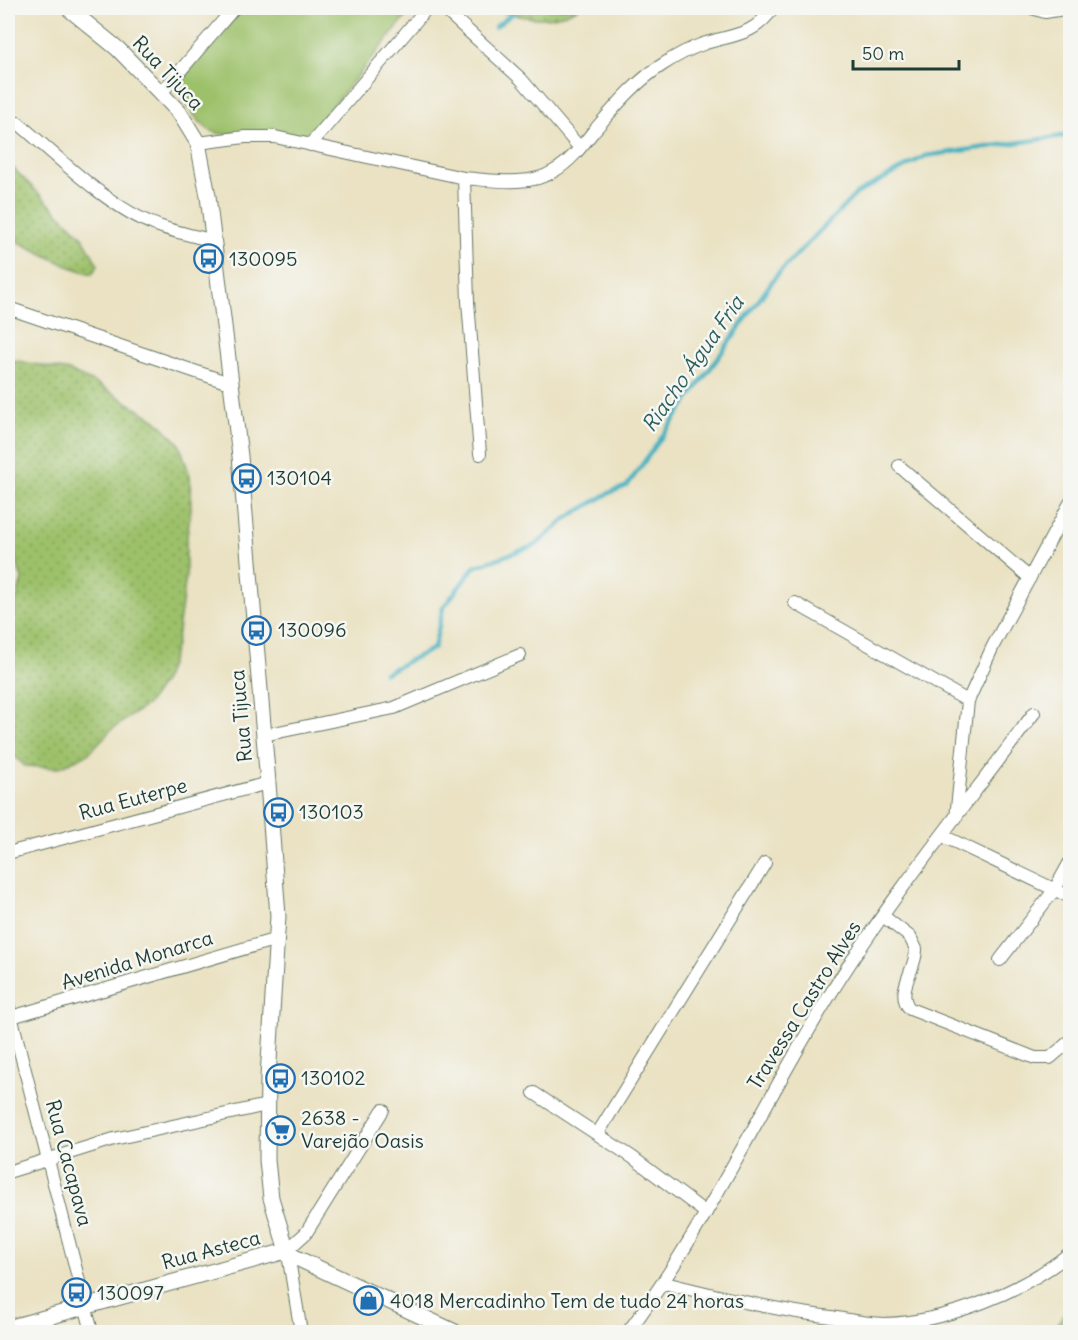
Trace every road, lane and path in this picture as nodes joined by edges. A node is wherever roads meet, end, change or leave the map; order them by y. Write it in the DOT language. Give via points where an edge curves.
graph roads {
  1 [pos="69,8"];
  2 [pos="234,8"];
  3 [pos="427,8"];
  4 [pos="444,8"];
  5 [pos="773,8"];
  6 [pos="1032,8"];
  7 [pos="1071,8"];
  8 [pos="162,93"];
  9 [pos="18,123"];
  10 [pos="198,143"];
  11 [pos="310,145"];
  12 [pos="580,148"];
  13 [pos="464,178"];
  14 [pos="214,241"];
  15 [pos="8,308"];
  16 [pos="232,384"];
  17 [pos="480,454"];
  18 [pos="898,466"];
  19 [pos="1069,509"];
  20 [pos="1030,578"];
  21 [pos="795,603"];
  22 [pos="520,655"];
  23 [pos="968,701"];
  24 [pos="1034,713"];
  25 [pos="264,735"];
  26 [pos="268,783"];
  27 [pos="956,819"];
  28 [pos="943,836"];
  29 [pos="8,853"];
  30 [pos="1071,862"];
  31 [pos="765,863"];
  32 [pos="1055,889"];
  33 [pos="1071,897"];
  34 [pos="883,916"];
  35 [pos="277,939"];
  36 [pos="1000,960"];
  37 [pos="8,1004"];
  38 [pos="9,1017"];
  39 [pos="1071,1041"];
  40 [pos="534,1093"];
  41 [pos="267,1105"];
  42 [pos="383,1110"];
  43 [pos="598,1133"];
  44 [pos="48,1158"];
  45 [pos="8,1172"];
  46 [pos="706,1214"];
  47 [pos="1071,1252"];
  48 [pos="287,1253"];
  49 [pos="665,1283"];
  50 [pos="84,1305"];
  51 [pos="8,1328"];
  52 [pos="92,1332"];
  53 [pos="300,1332"];
  54 [pos="455,1332"];
  55 [pos="628,1332"];
  1 -- 8 [label="street, Rua Tijuca"];
  2 -- 8 [label="street"];
  3 -- 11 [label="street"];
  4 -- 12 [label="street" via="521,79"];
  5 -- 12 [label="street" via="752,30 702,44 661,66 626,93"];
  6 -- 7 [label="street" via="1045,12"];
  8 -- 10 [label="street, Rua Tijuca"];
  9 -- 14 [label="street" via="93,186 140,218"];
  10 -- 11 [label="street" via="275,137"];
  10 -- 14 [label="street, Rua Tijuca"];
  11 -- 13 [label="street"];
  12 -- 13 [label="street" via="553,172 534,178"];
  13 -- 17 [label="street"];
  14 -- 16 [label="street, Rua Tijuca"];
  15 -- 16 [label="street"];
  16 -- 25 [label="street, Rua Tijuca"];
  18 -- 20 [label="street"];
  19 -- 20 [label="street"];
  20 -- 23 [label="street"];
  21 -- 23 [label="street"];
  22 -- 25 [label="street" via="394,708"];
  23 -- 27 [label="street"];
  24 -- 27 [label="street, Travessa Castro Alves"];
  25 -- 26 [label="street, Rua Tijuca"];
  26 -- 29 [label="street, Rua Euterpe"];
  26 -- 35 [label="street, Rua Tijuca"];
  27 -- 28 [label="street, Travessa Castro Alves"];
  28 -- 32 [label="street"];
  28 -- 34 [label="street, Travessa Castro Alves"];
  30 -- 32 [label="street"];
  31 -- 43 [label="street"];
  32 -- 33 [label="street"];
  32 -- 36 [label="street"];
  34 -- 39 [label="street" via="910,937 916,949 904,1000 910,1009 1035,1058 1050,1058"];
  34 -- 46 [label="street, Travessa Castro Alves" via="790,1061"];
  35 -- 38 [label="street, Avenida Monarca"];
  35 -- 41 [label="street, Rua Tijuca"];
  37 -- 38 [label="street, Rua Cacapava"];
  38 -- 44 [label="street, Rua Cacapava"];
  40 -- 43 [label="street"];
  41 -- 44 [label="street" via="162,1127"];
  41 -- 48 [label="street, Rua Tijuca" via="271,1198"];
  42 -- 48 [label="street" via="306,1233"];
  43 -- 46 [label="street"];
  44 -- 45 [label="street"];
  44 -- 50 [label="street, Rua Cacapava"];
  46 -- 49 [label="street, Travessa Castro Alves"];
  47 -- 49 [label="street" via="1047,1272 1008,1293 930,1318 885,1324 768,1309"];
  48 -- 50 [label="street, Rua Asteca"];
  48 -- 53 [label="street"];
  48 -- 54 [label="street"];
  49 -- 55 [label="street, Travessa Castro Alves"];
  50 -- 51 [label="street, Rua Asteca"];
  50 -- 52 [label="street, Rua Cacapava"];
}
